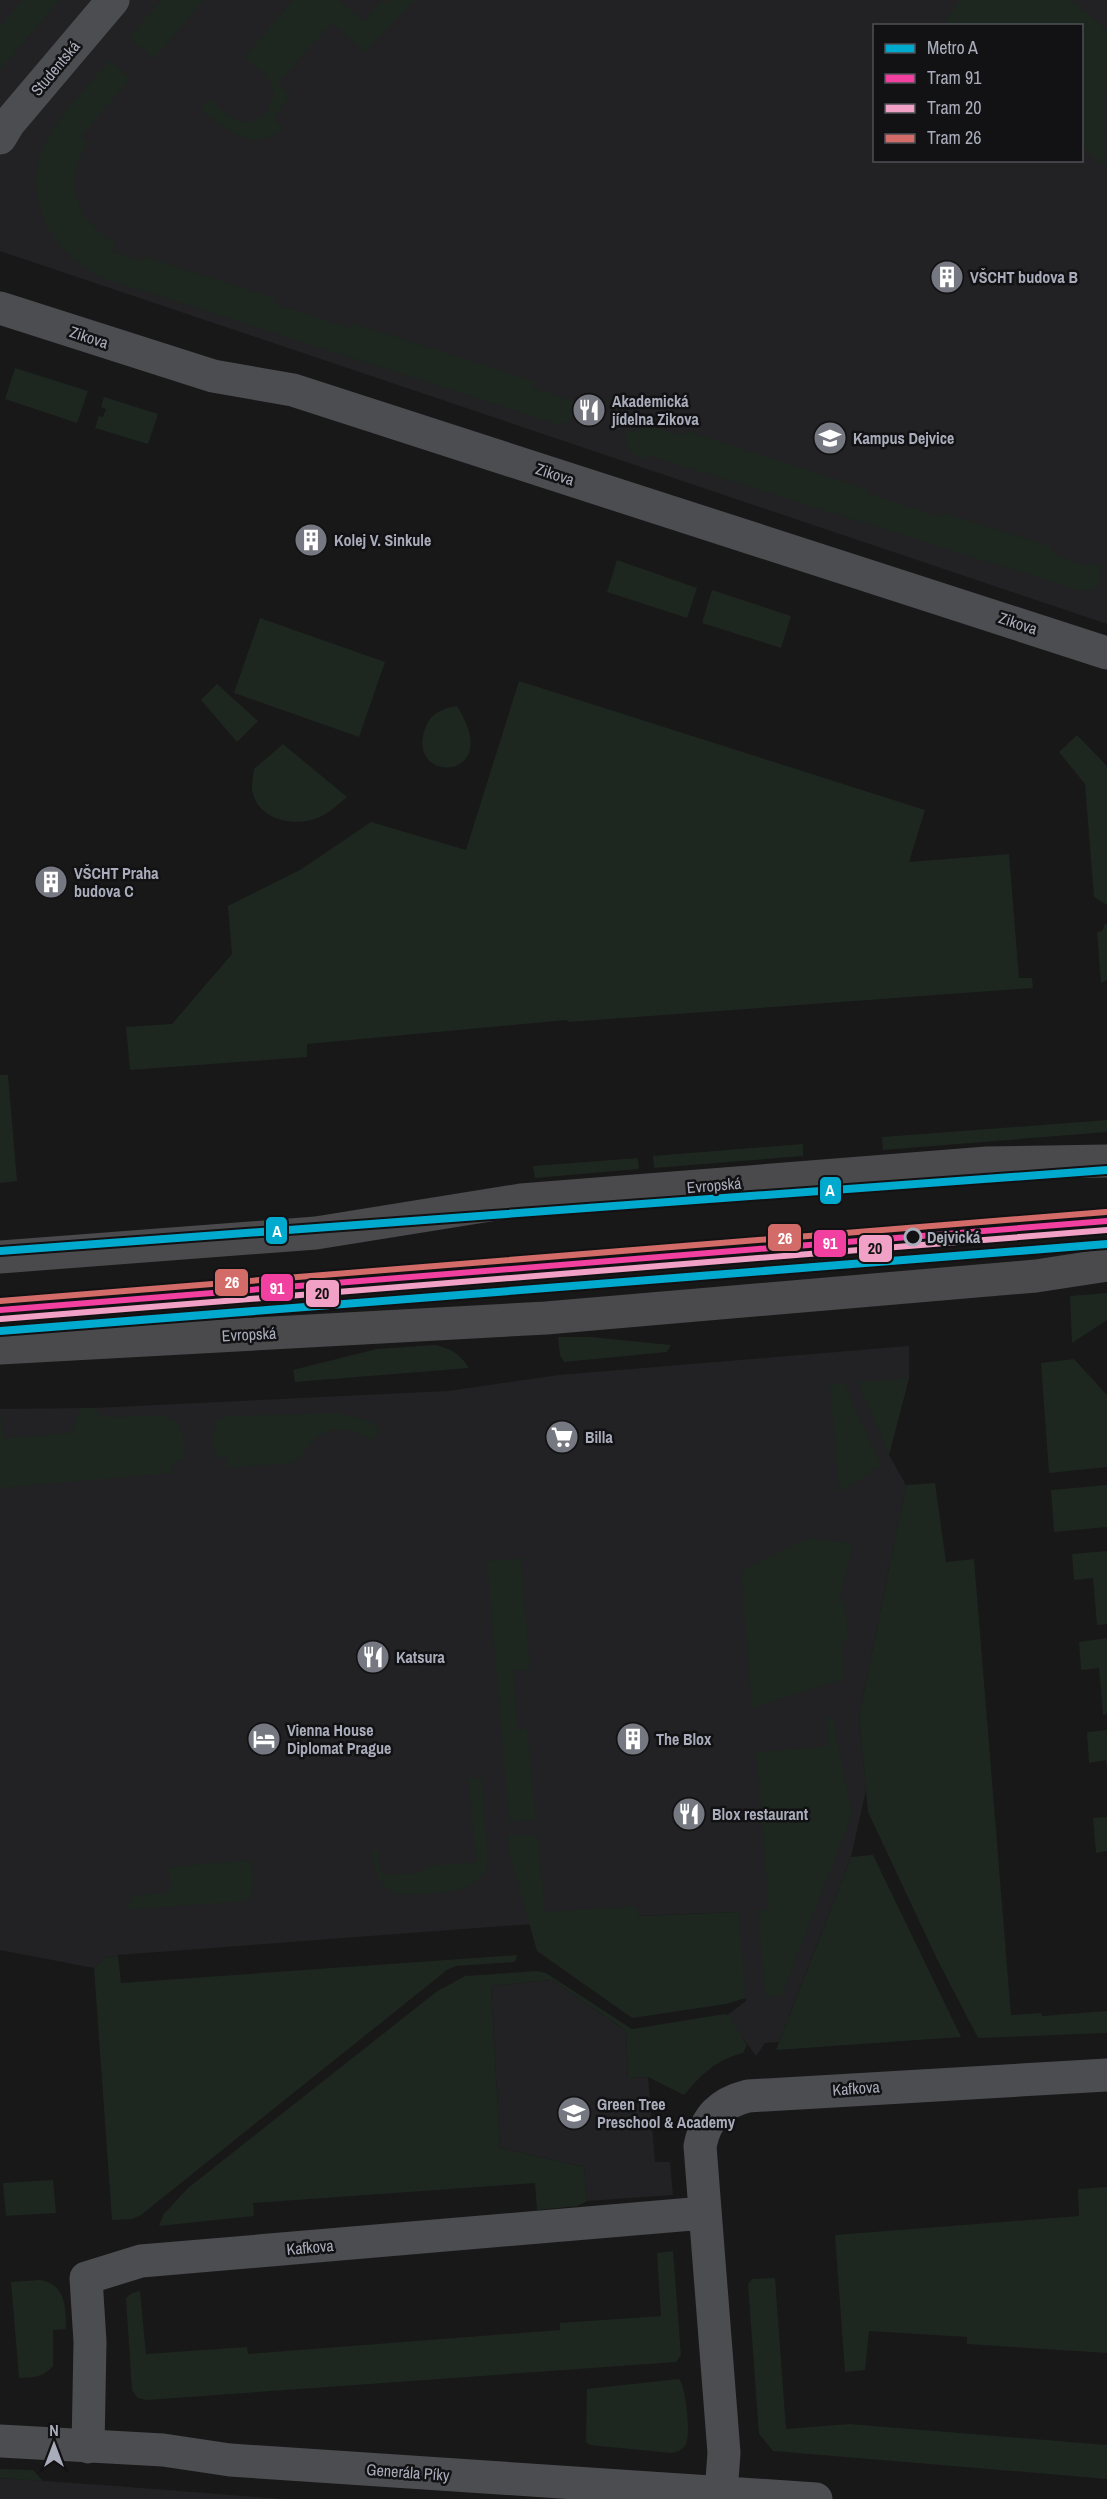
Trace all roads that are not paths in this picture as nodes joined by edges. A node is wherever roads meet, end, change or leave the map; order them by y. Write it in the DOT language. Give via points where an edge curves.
graph roads {
  1 [pos="113,0"];
  2 [pos="0,138"];
  3 [pos="0,308"];
  4 [pos="1107,653"];
  5 [pos="1107,1161"];
  6 [pos="0,1257"];
  7 [pos="1107,1264"];
  8 [pos="0,1348"];
  9 [pos="1107,2075"];
  10 [pos="704,2213"];
  11 [pos="0,2441"];
  12 [pos="88,2446"];
  13 [pos="721,2493"];
  14 [pos="816,2499"];
  1 -- 2 [label="street, Studentská"];
  3 -- 4 [label="street, Zikova" via="213,376 293,390"];
  5 -- 6 [label="main road, Evropská" via="987,1163 521,1200 316,1233"];
  7 -- 8 [label="main road, Evropská" via="1036,1276 546,1318"];
  9 -- 10 [label="street, Kafkova" via="870,2087 734,2100 715,2112 702,2133"];
  10 -- 12 [label="street, Kafkova" via="141,2261 86,2278 90,2342"];
  10 -- 13 [label="street, Kafkova" via="724,2453"];
  11 -- 12 [label="street, Generála Píky"];
  12 -- 13 [label="street, Generála Píky" via="163,2450 230,2460"];
  13 -- 14 [label="street, Generála Píky"];
}
